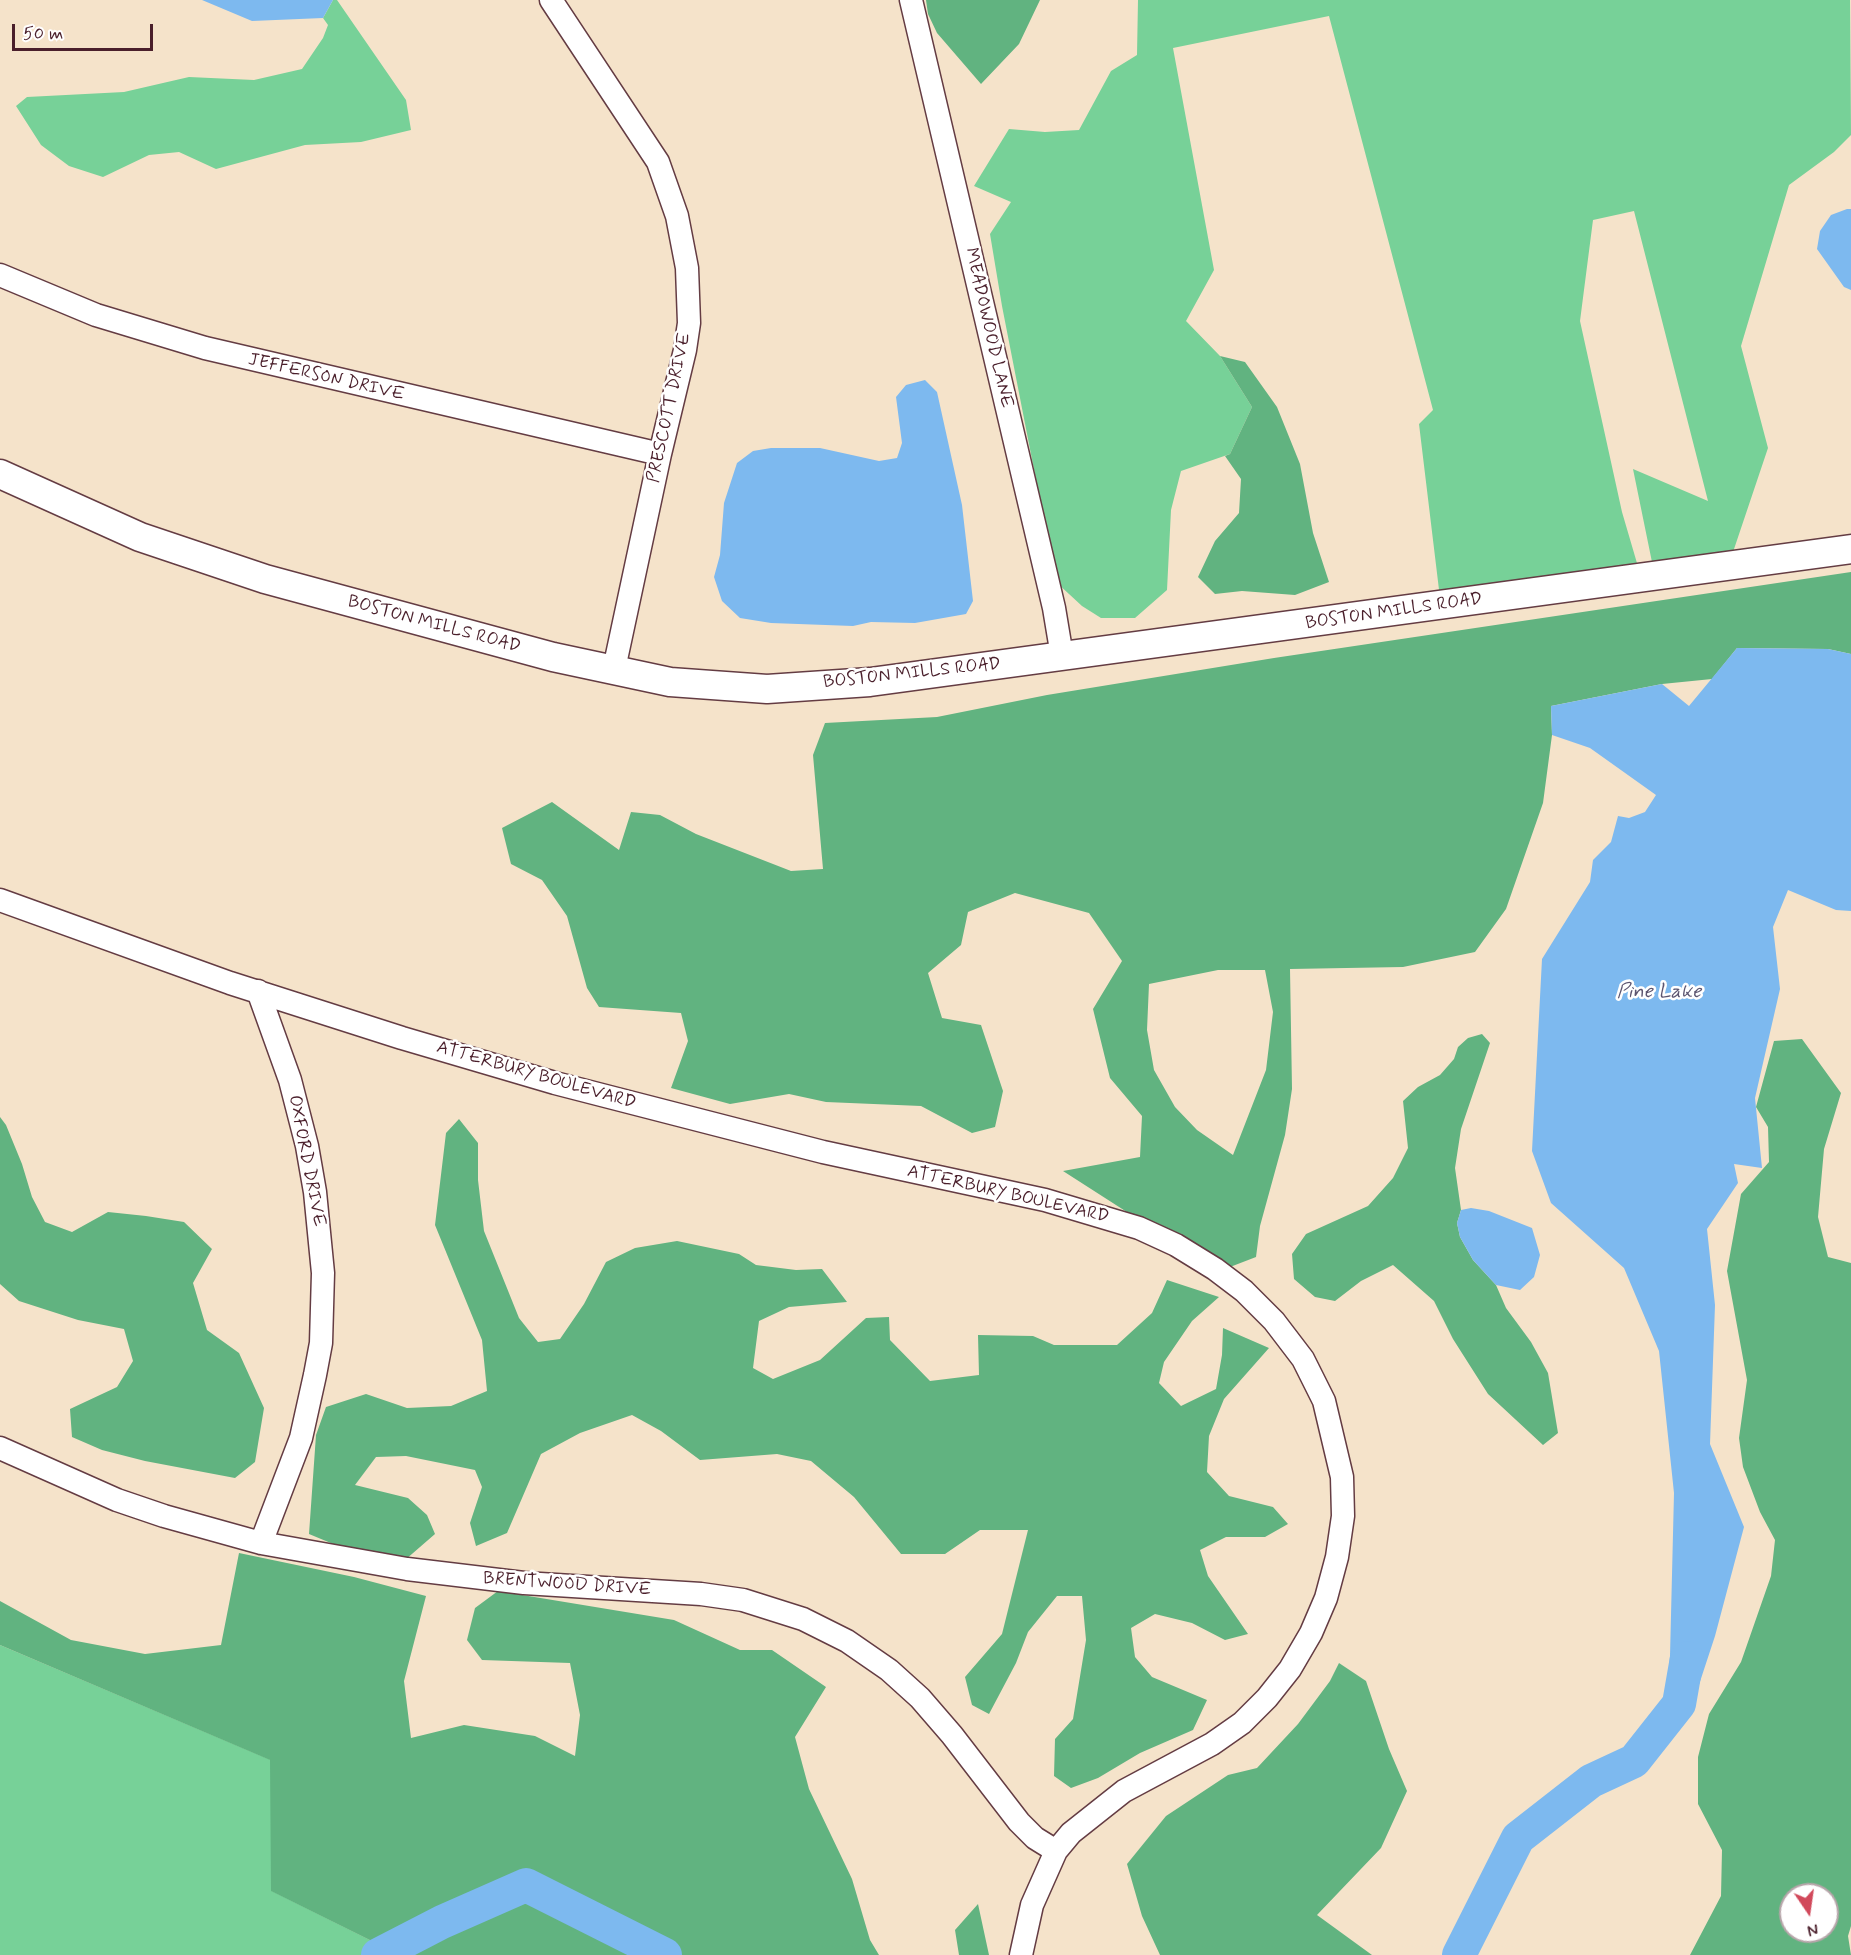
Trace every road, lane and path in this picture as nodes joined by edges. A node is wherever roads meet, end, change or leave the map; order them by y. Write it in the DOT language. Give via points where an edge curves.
graph roads {
  1 [pos="551,0"];
  2 [pos="911,0"];
  3 [pos="0,276"];
  4 [pos="660,454"];
  5 [pos="0,474"];
  6 [pos="1851,549"];
  7 [pos="1059,657"];
  8 [pos="614,669"];
  9 [pos="0,900"];
  10 [pos="258,991"];
  11 [pos="0,1448"];
  12 [pos="261,1543"];
  13 [pos="1056,1851"];
  14 [pos="1021,1955"];
  1 -- 4 [label="street, PRESCOTT DRIVE" via="649,145 677,216 687,268 689,323"];
  2 -- 7 [label="street, MEADOWOOD LANE" via="1054,608"];
  3 -- 4 [label="street, JEFFERSON DRIVE" via="96,315 205,348"];
  4 -- 8 [label="street, PRESCOTT DRIVE"];
  5 -- 8 [label="street, BOSTON MILLS ROAD" via="92,517 220,566 530,651"];
  6 -- 7 [label="street, BOSTON MILLS ROAD"];
  7 -- 8 [label="street, BOSTON MILLS ROAD" via="791,689 670,682"];
  9 -- 10 [label="street, ATTERBURY BOULEVARD"];
  10 -- 12 [label="street, OXFORD DRIVE" via="290,1080 307,1146 323,1273 321,1342 301,1438"];
  10 -- 13 [label="street, ATTERBURY BOULEVARD" via="402,1038 610,1098 823,1152 1045,1200 1139,1228 1215,1269 1274,1321 1302,1359 1323,1401 1342,1477 1337,1557 1326,1598 1290,1669 1242,1723 1212,1744 1124,1791 1071,1833"];
  11 -- 12 [label="street, BRENTWOOD DRIVE" via="117,1500"];
  12 -- 13 [label="street, BRENTWOOD DRIVE" via="358,1562 489,1579 701,1594 743,1600 803,1619 847,1641 920,1698 1019,1822"];
  13 -- 14 [label="street, ATTERBURY BOULEVARD" via="1032,1905"];
}
